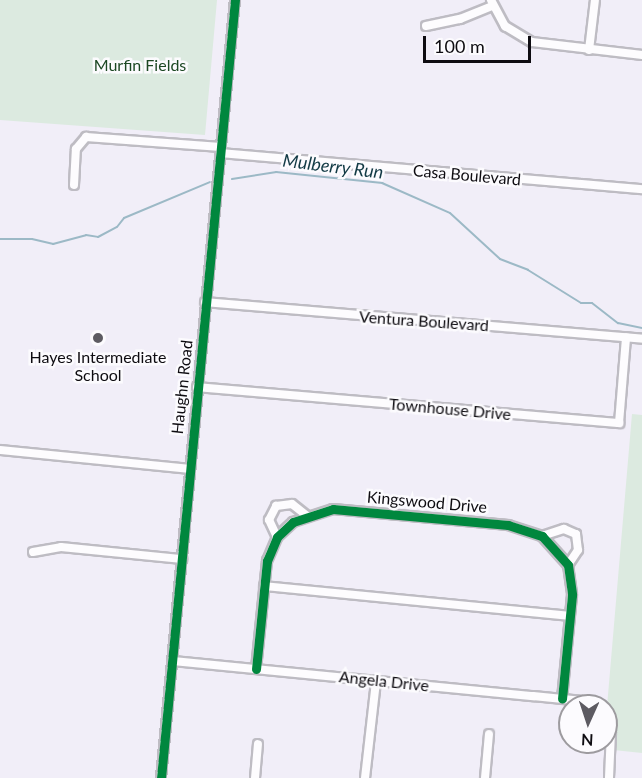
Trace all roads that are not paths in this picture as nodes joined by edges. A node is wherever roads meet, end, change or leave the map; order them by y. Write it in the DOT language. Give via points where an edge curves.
graph roads {
  1 [pos="235,0"];
  2 [pos="595,0"];
  3 [pos="492,3"];
  4 [pos="426,26"];
  5 [pos="589,50"];
  6 [pos="642,55"];
  7 [pos="220,150"];
  8 [pos="74,185"];
  9 [pos="642,189"];
  10 [pos="205,302"];
  11 [pos="626,337"];
  12 [pos="642,339"];
  13 [pos="197,387"];
  14 [pos="0,450"];
  15 [pos="189,469"];
  16 [pos="306,515"];
  17 [pos="542,536"];
  18 [pos="278,537"];
  19 [pos="33,552"];
  20 [pos="183,559"];
  21 [pos="568,565"];
  22 [pos="264,586"];
  23 [pos="570,616"];
  24 [pos="173,661"];
  25 [pos="256,669"];
  26 [pos="376,681"];
  27 [pos="562,694"];
  28 [pos="558,699"];
  29 [pos="489,734"];
  30 [pos="258,744"];
  31 [pos="610,754"];
  32 [pos="161,778"];
  33 [pos="255,778"];
  34 [pos="365,778"];
  35 [pos="485,778"];
  36 [pos="609,778"];
  1 -- 7 [label="street, Haughn Road"];
  2 -- 5 [label="street"];
  3 -- 4 [label="street" via="460,19"];
  3 -- 5 [label="street" via="505,26 532,42"];
  5 -- 6 [label="street"];
  7 -- 8 [label="street, Casa Boulevard" via="86,136 76,149"];
  7 -- 9 [label="street, Casa Boulevard"];
  7 -- 10 [label="street, Haughn Road"];
  10 -- 11 [label="street, Ventura Boulevard"];
  10 -- 13 [label="street, Haughn Road"];
  11 -- 12 [label="street, Ventura Boulevard"];
  11 -- 13 [label="street, Townhouse Drive" via="619,423"];
  13 -- 15 [label="street, Haughn Road"];
  14 -- 15 [label="street"];
  15 -- 20 [label="street, Haughn Road"];
  16 -- 17 [label="street, Kingswood Drive" via="347,509 508,525"];
  16 -- 18 [label="street, Kingswood Drive"];
  16 -- 18 [label="street, Kingswood Drive" via="292,504 276,506 269,520"];
  17 -- 21 [label="street"];
  17 -- 21 [label="street, Kingswood Drive" via="564,529 576,534 578,550"];
  18 -- 22 [label="street, Kingswood Drive" via="267,561"];
  19 -- 20 [label="street" via="61,547"];
  20 -- 24 [label="street, Haughn Road"];
  21 -- 23 [label="street, Kingswood Drive"];
  22 -- 23 [label="street"];
  22 -- 25 [label="street, Kingswood Drive"];
  23 -- 27 [label="street, Kingswood Drive"];
  24 -- 25 [label="street, Angela Drive"];
  24 -- 32 [label="street, Haughn Road"];
  25 -- 26 [label="street, Angela Drive"];
  26 -- 28 [label="street, Angela Drive"];
  26 -- 34 [label="street"];
  29 -- 35 [label="street"];
  30 -- 33 [label="street"];
  31 -- 36 [label="street"];
}
